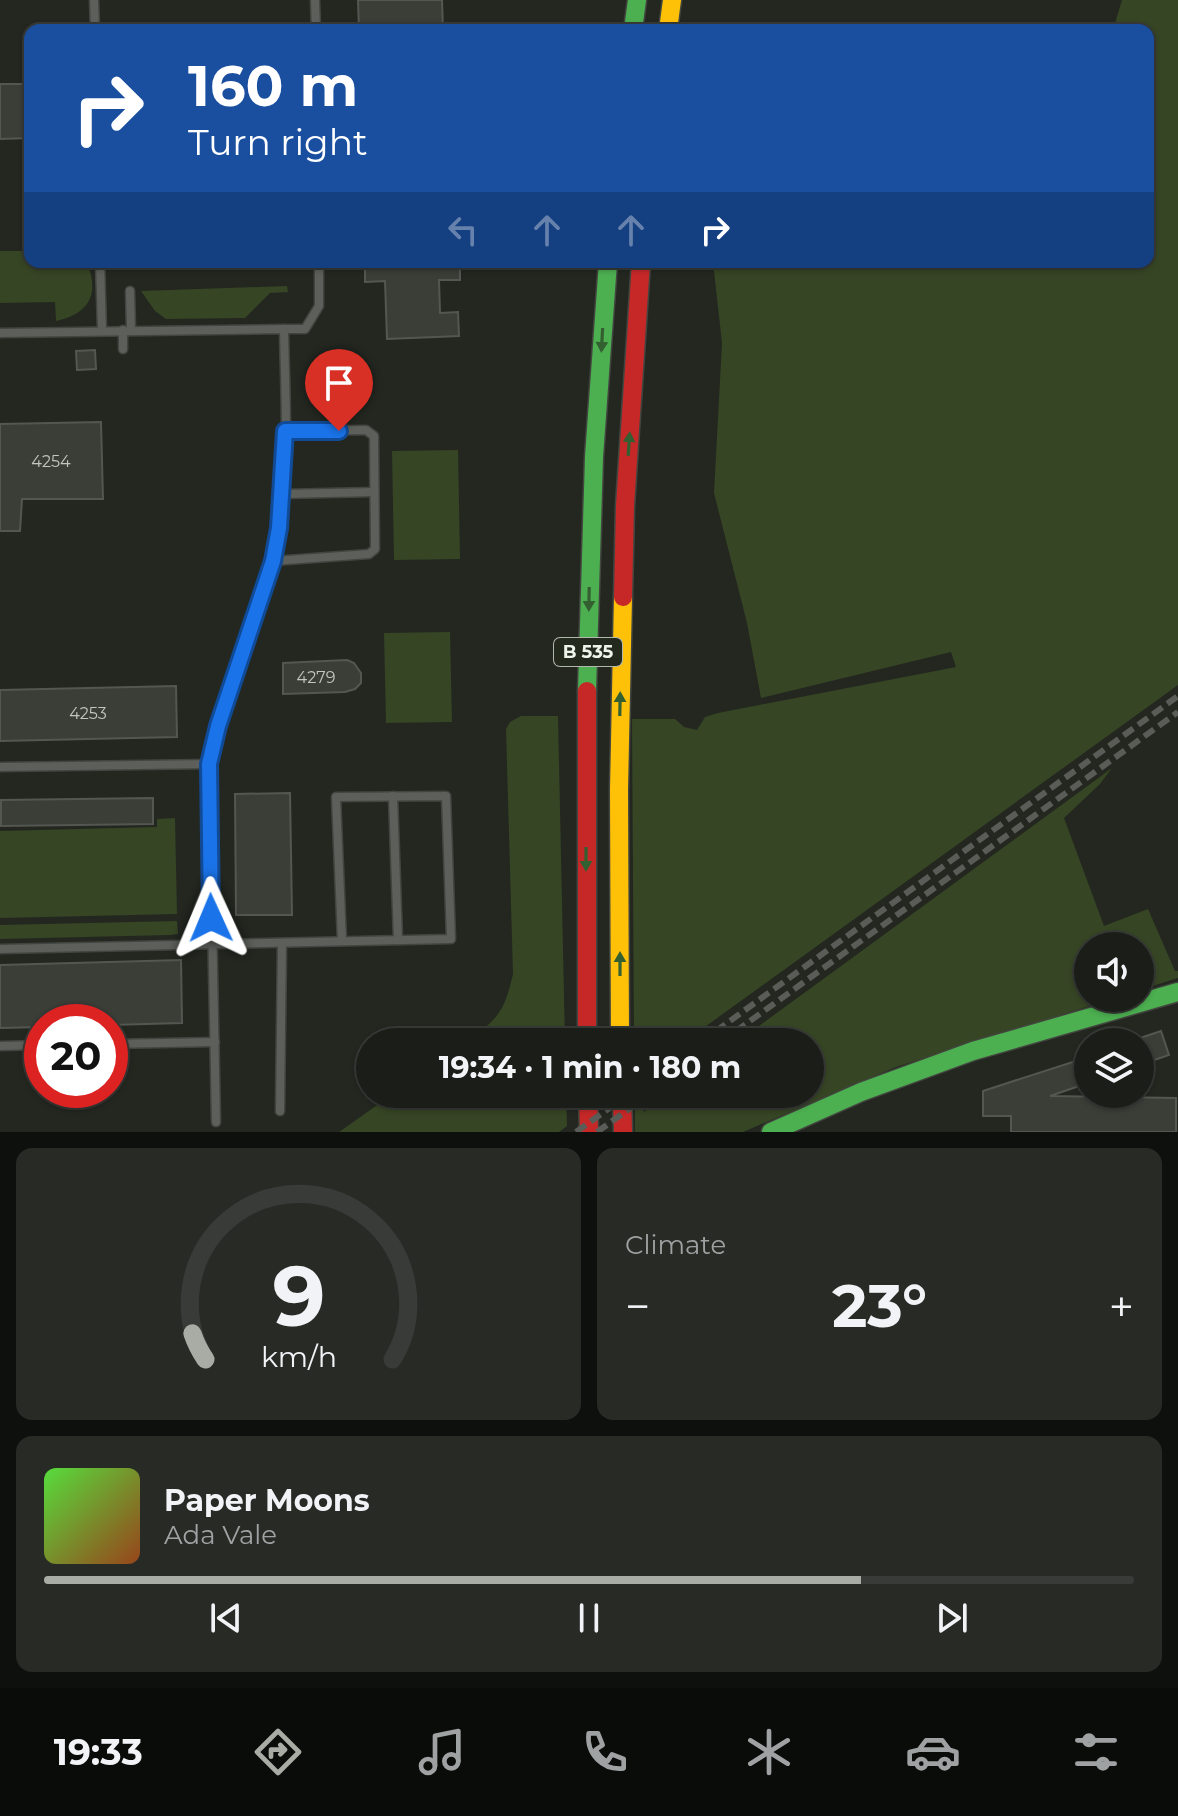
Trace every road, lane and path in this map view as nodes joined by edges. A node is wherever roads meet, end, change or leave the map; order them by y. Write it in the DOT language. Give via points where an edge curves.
graph roads {
  1 [pos="94,0"];
  2 [pos="315,0"];
  3 [pos="637,0"];
  4 [pos="672,0"];
  5 [pos="92,24"];
  6 [pos="316,24"];
  7 [pos="634,24"];
  8 [pos="669,24"];
  9 [pos="100,268"];
  10 [pos="319,268"];
  11 [pos="608,268"];
  12 [pos="641,268"];
  13 [pos="130,291"];
  14 [pos="284,329"];
  15 [pos="102,330"];
  16 [pos="127,330"];
  17 [pos="0,333"];
  18 [pos="123,349"];
  19 [pos="285,431"];
  20 [pos="374,492"];
  21 [pos="282,494"];
  22 [pos="273,561"];
  23 [pos="209,764"];
  24 [pos="0,767"];
  25 [pos="393,796"];
  26 [pos="398,940"];
  27 [pos="342,941"];
  28 [pos="213,943"];
  29 [pos="282,943"];
  30 [pos="0,949"];
  31 [pos="1178,992"];
  32 [pos="587,1028"];
  33 [pos="620,1028"];
  34 [pos="215,1042"];
  35 [pos="128,1044"];
  36 [pos="24,1045"];
  37 [pos="0,1046"];
  38 [pos="588,1108"];
  39 [pos="622,1108"];
  40 [pos="280,1111"];
  41 [pos="216,1122"];
  42 [pos="589,1132"];
  43 [pos="623,1132"];
  44 [pos="771,1132"];
  1 -- 5 [label="lane"];
  2 -- 6 [label="lane"];
  3 -- 7 [label="main road"];
  4 -- 8 [label="main road"];
  9 -- 15 [label="lane"];
  10 -- 14 [label="lane" via="319,306 305,329"];
  11 -- 32 [label="main road, B 535, one-way" via="590,566"];
  33 -- 12 [label="main road, B 535, one-way" via="625,506"];
  13 -- 16 [label="lane"];
  14 -- 16 [label="lane"];
  14 -- 19 [label="lane"];
  15 -- 16 [label="lane"];
  15 -- 17 [label="lane"];
  16 -- 18 [label="lane"];
  19 -- 20 [label="lane" via="366,430 374,436"];
  19 -- 21 [label="lane"];
  20 -- 21 [label="lane"];
  20 -- 22 [label="lane" via="375,549 369,554"];
  21 -- 22 [label="lane"];
  22 -- 23 [label="lane"];
  23 -- 24 [label="lane"];
  23 -- 28 [label="lane"];
  25 -- 26 [label="lane"];
  25 -- 26 [label="lane" via="446,796 447,812 451,939"];
  25 -- 27 [label="lane" via="336,797"];
  26 -- 27 [label="lane"];
  27 -- 29 [label="lane"];
  28 -- 29 [label="lane"];
  28 -- 30 [label="lane"];
  28 -- 34 [label="lane"];
  29 -- 40 [label="lane"];
  31 -- 44 [label="main road" via="973,1051"];
  34 -- 35 [label="lane"];
  34 -- 41 [label="lane"];
  36 -- 37 [label="lane"];
  38 -- 42 [label="main road"];
  39 -- 43 [label="main road"];
}
